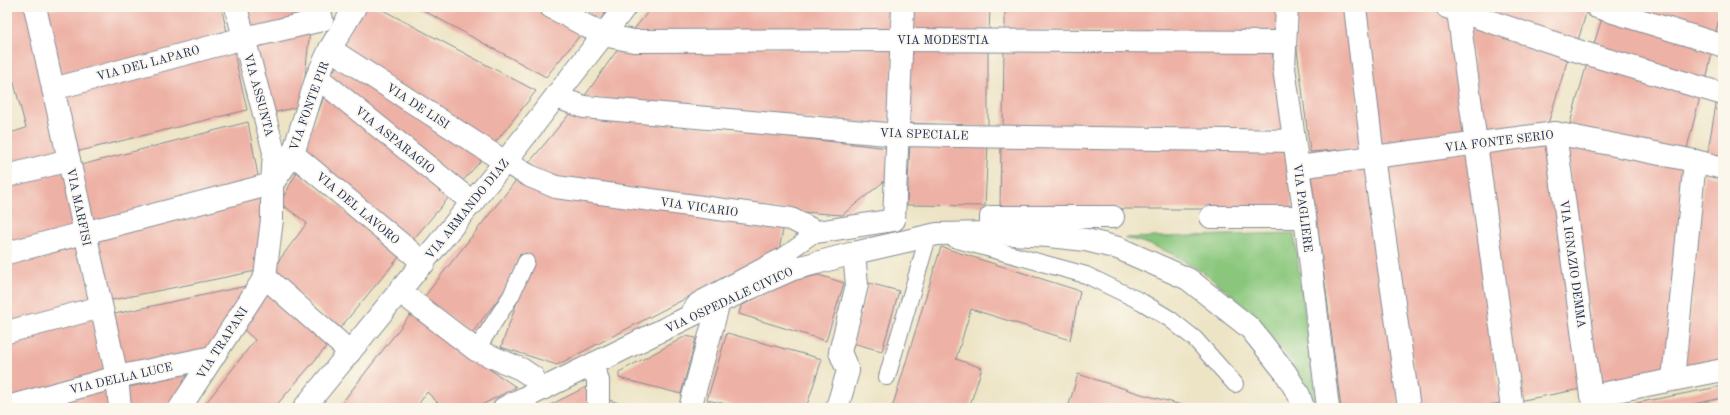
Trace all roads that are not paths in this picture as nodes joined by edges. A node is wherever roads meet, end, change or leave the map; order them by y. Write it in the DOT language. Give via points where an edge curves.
graph roads {
  1 [pos="35,7"];
  2 [pos="236,7"];
  3 [pos="319,7"];
  4 [pos="355,7"];
  5 [pos="551,7"];
  6 [pos="625,7"];
  7 [pos="903,7"];
  8 [pos="1287,7"];
  9 [pos="1355,7"];
  10 [pos="1597,7"];
  11 [pos="1452,9"];
  12 [pos="603,36"];
  13 [pos="244,38"];
  14 [pos="902,40"];
  15 [pos="1284,42"];
  16 [pos="1721,45"];
  17 [pos="330,49"];
  18 [pos="317,77"];
  19 [pos="53,89"];
  20 [pos="1723,94"];
  21 [pos="556,97"];
  22 [pos="1555,133"];
  23 [pos="898,135"];
  24 [pos="1294,141"];
  25 [pos="1476,144"];
  26 [pos="293,154"];
  27 [pos="1373,157"];
  28 [pos="69,160"];
  29 [pos="1695,161"];
  30 [pos="505,162"];
  31 [pos="1298,167"];
  32 [pos="1723,168"];
  33 [pos="7,176"];
  34 [pos="272,184"];
  35 [pos="473,203"];
  36 [pos="1113,217"];
  37 [pos="1212,217"];
  38 [pos="1304,217"];
  39 [pos="817,232"];
  40 [pos="84,233"];
  41 [pos="991,233"];
  42 [pos="932,236"];
  43 [pos="7,253"];
  44 [pos="854,253"];
  45 [pos="526,262"];
  46 [pos="424,263"];
  47 [pos="265,277"];
  48 [pos="399,292"];
  49 [pos="719,302"];
  50 [pos="101,307"];
  51 [pos="690,316"];
  52 [pos="7,332"];
  53 [pos="476,350"];
  54 [pos="350,352"];
  55 [pos="213,357"];
  56 [pos="593,364"];
  57 [pos="1723,370"];
  58 [pos="117,377"];
  59 [pos="887,377"];
  60 [pos="1673,380"];
  61 [pos="1234,384"];
  62 [pos="540,389"];
  63 [pos="7,407"];
  64 [pos="694,407"];
  65 [pos="120,408"];
  66 [pos="180,408"];
  67 [pos="304,408"];
  68 [pos="504,408"];
  69 [pos="598,408"];
  70 [pos="836,408"];
  71 [pos="1303,408"];
  72 [pos="1328,408"];
  73 [pos="1409,408"];
  74 [pos="1512,408"];
  1 -- 19 [label="street, VIA MARFISI"];
  2 -- 13 [label="street, VIA ASSUNTA"];
  3 -- 13 [label="street, VIA DEL LAPARO" via="322,20"];
  4 -- 17 [label="street, VIA FONTE PIR"];
  5 -- 12 [label="street, VIA MODESTIA"];
  6 -- 12 [label="street, VIA ARMANDO DIAZ"];
  7 -- 14 [label="street"];
  8 -- 15 [label="street, VIA PAGLIERE"];
  9 -- 27 [label="street"];
  10 -- 16 [label="street"];
  11 -- 20 [label="street" via="1581,52"];
  11 -- 25 [label="street"];
  12 -- 14 [label="street, VIA MODESTIA" via="634,41"];
  12 -- 21 [label="street, VIA ARMANDO DIAZ"];
  13 -- 19 [label="street, VIA DEL LAPARO"];
  13 -- 34 [label="street, VIA ASSUNTA" via="274,152"];
  14 -- 15 [label="street, VIA MODESTIA"];
  14 -- 23 [label="street"];
  15 -- 24 [label="street, VIA PAGLIERE" via="1284,68"];
  17 -- 18 [label="street, VIA FONTE PIR"];
  17 -- 30 [label="street, VIA DE LISI"];
  18 -- 26 [label="street, VIA FONTE PIR"];
  18 -- 35 [label="street, VIA ASPARAGIO"];
  19 -- 28 [label="street, VIA MARFISI"];
  21 -- 23 [label="street, VIA SPECIALE" via="584,107"];
  21 -- 30 [label="street, VIA ARMANDO DIAZ"];
  22 -- 25 [label="street, VIA FONTE SERIO"];
  22 -- 29 [label="street, VIA FONTE SERIO"];
  22 -- 60 [label="street, VIA IGNAZIO DEMMA" via="1591,396"];
  23 -- 24 [label="street, VIA SPECIALE"];
  23 -- 39 [label="street" via="894,220"];
  24 -- 31 [label="street, VIA PAGLIERE"];
  25 -- 27 [label="street, VIA FONTE SERIO"];
  25 -- 74 [label="street"];
  26 -- 34 [label="street, VIA FONTE PIR"];
  26 -- 46 [label="street, VIA DEL LAVORO"];
  27 -- 31 [label="street, VIA FONTE SERIO"];
  27 -- 73 [label="street"];
  28 -- 33 [label="street"];
  28 -- 40 [label="street, VIA MARFISI"];
  29 -- 32 [label="street, VIA FONTE SERIO"];
  29 -- 60 [label="street"];
  30 -- 35 [label="street, VIA ARMANDO DIAZ"];
  30 -- 39 [label="street, VIA VICARIO" via="556,187 791,219"];
  31 -- 38 [label="street, VIA PAGLIERE"];
  34 -- 40 [label="street"];
  34 -- 47 [label="street" via="272,219"];
  35 -- 46 [label="street, VIA ARMANDO DIAZ"];
  36 -- 41 [label="street" via="991,217"];
  37 -- 38 [label="street"];
  38 -- 72 [label="street, VIA PAGLIERE"];
  39 -- 51 [label="lane" via="786,254 698,301 689,311"];
  40 -- 43 [label="street"];
  40 -- 50 [label="street, VIA MARFISI"];
  41 -- 42 [label="street, VIA OSPEDALE CIVICO"];
  41 -- 71 [label="street, VIA OSPEDALE CIVICO" via="1086,240 1118,248 1188,279 1250,328 1285,372 1299,395"];
  42 -- 44 [label="street, VIA OSPEDALE CIVICO"];
  42 -- 59 [label="lane"];
  42 -- 61 [label="lane" via="1086,275 1142,302 1170,319 1195,339"];
  44 -- 49 [label="street, VIA OSPEDALE CIVICO" via="792,269"];
  44 -- 70 [label="street" via="857,286 840,352 848,371"];
  45 -- 53 [label="lane" via="511,296"];
  46 -- 48 [label="street, VIA ARMANDO DIAZ"];
  47 -- 54 [label="street"];
  47 -- 55 [label="street, VIA TRAPANI"];
  48 -- 53 [label="street"];
  48 -- 54 [label="street, VIA ARMANDO DIAZ"];
  49 -- 51 [label="street, VIA OSPEDALE CIVICO"];
  49 -- 64 [label="street"];
  50 -- 52 [label="street"];
  50 -- 58 [label="street, VIA MARFISI"];
  51 -- 56 [label="street, VIA OSPEDALE CIVICO"];
  53 -- 62 [label="street" via="521,369 533,377"];
  54 -- 67 [label="street, VIA ARMANDO DIAZ"];
  55 -- 58 [label="street, VIA DELLA LUCE"];
  55 -- 66 [label="street, VIA TRAPANI"];
  56 -- 62 [label="street, VIA OSPEDALE CIVICO"];
  56 -- 69 [label="street" via="598,380"];
  57 -- 60 [label="street"];
  58 -- 63 [label="street, VIA DELLA LUCE"];
  58 -- 65 [label="street, VIA MARFISI"];
  62 -- 68 [label="street, VIA OSPEDALE CIVICO"];
}
